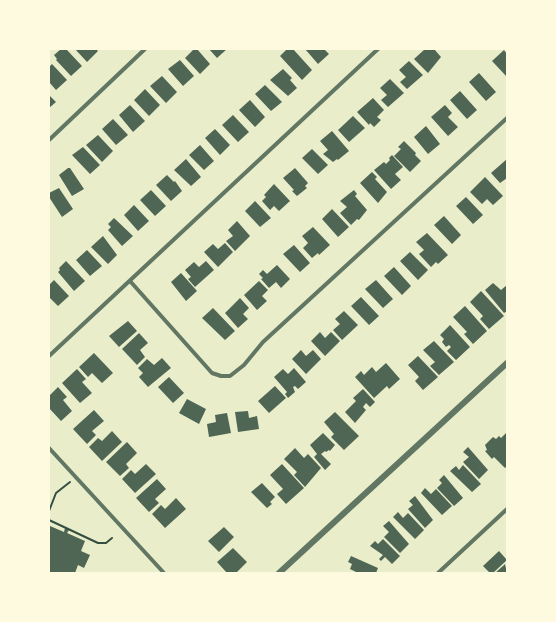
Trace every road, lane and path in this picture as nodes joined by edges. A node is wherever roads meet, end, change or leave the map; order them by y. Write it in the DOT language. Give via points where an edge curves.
graph roads {
  1 [pos="145,49"];
  2 [pos="378,49"];
  3 [pos="507,118"];
  4 [pos="49,140"];
  5 [pos="130,281"];
  6 [pos="49,356"];
  7 [pos="507,362"];
  8 [pos="49,448"];
  9 [pos="76,477"];
  10 [pos="507,509"];
  11 [pos="49,511"];
  12 [pos="49,520"];
  13 [pos="112,538"];
  14 [pos="164,573"];
  15 [pos="279,573"];
  16 [pos="438,573"];
  1 -- 4 [label="street"];
  2 -- 5 [label="street"];
  3 -- 5 [label="street" via="263,342 244,366 230,376 212,373"];
  5 -- 6 [label="street"];
  7 -- 15 [label="street"];
  8 -- 9 [label="street"];
  9 -- 11 [label="path" via="56,493"];
  9 -- 14 [label="street"];
  10 -- 16 [label="street"];
  12 -- 13 [label="path" via="98,542 106,543"];
}
